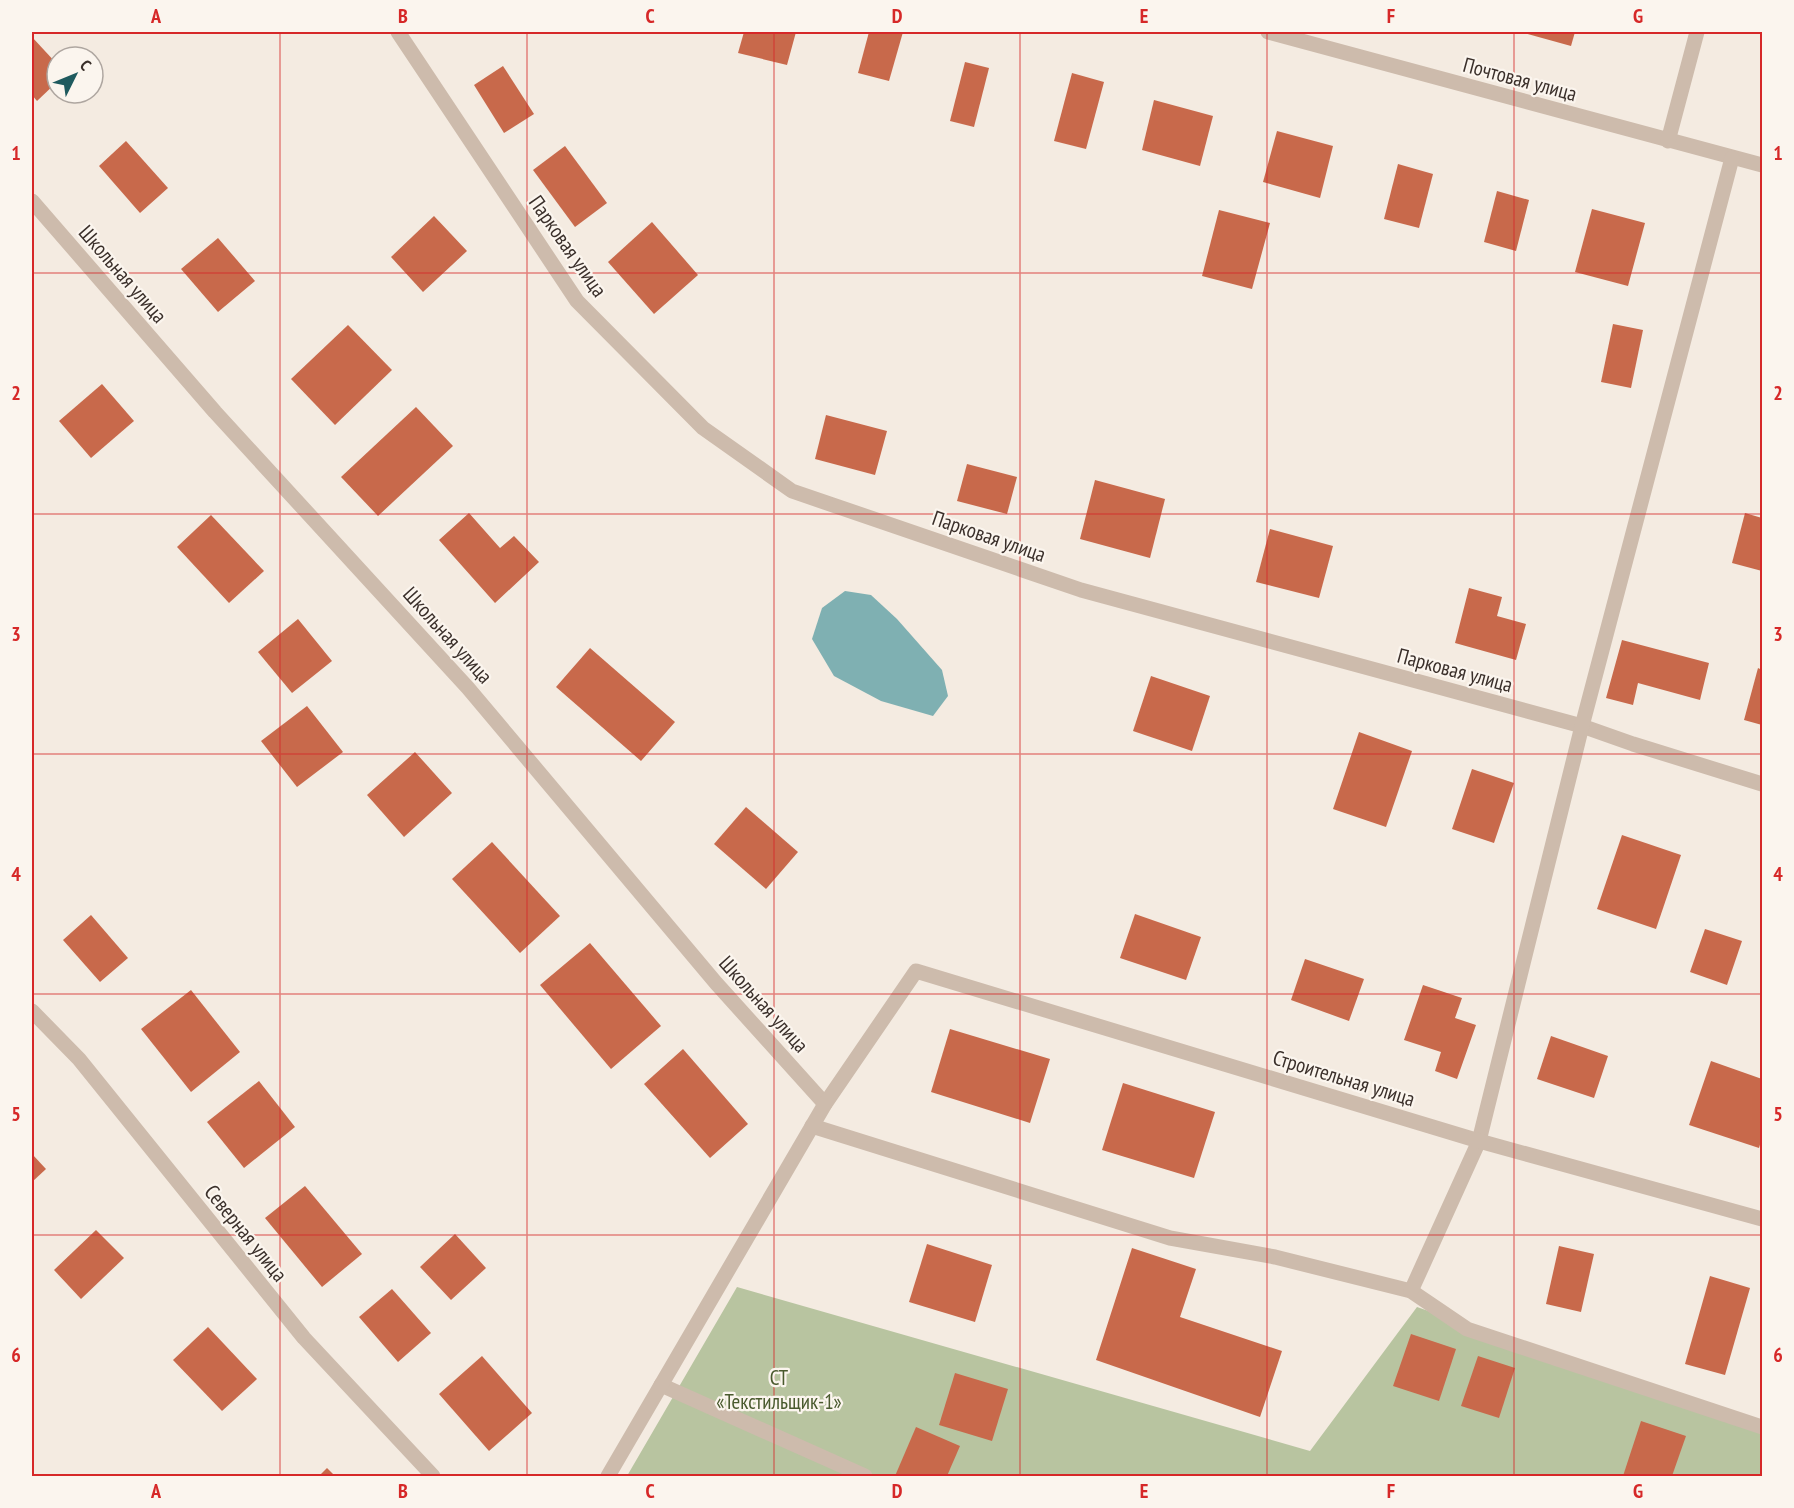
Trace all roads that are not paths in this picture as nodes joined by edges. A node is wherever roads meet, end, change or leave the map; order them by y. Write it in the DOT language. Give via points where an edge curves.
graph roads {
  1 [pos="398,32"];
  2 [pos="1268,32"];
  3 [pos="1697,32"];
  4 [pos="1668,141"];
  5 [pos="1732,158"];
  6 [pos="1762,165"];
  7 [pos="32,201"];
  8 [pos="1582,726"];
  9 [pos="1762,784"];
  10 [pos="32,1011"];
  11 [pos="825,1104"];
  12 [pos="812,1125"];
  13 [pos="1479,1141"];
  14 [pos="1762,1219"];
  15 [pos="1411,1291"];
  16 [pos="661,1385"];
  17 [pos="1762,1427"];
  18 [pos="433,1476"];
  19 [pos="608,1476"];
  20 [pos="865,1476"];
  1 -- 8 [label="street, Парковая улица" via="577,301 703,428 792,491 1082,590"];
  2 -- 4 [label="street, Почтовая улица"];
  3 -- 4 [label="street"];
  4 -- 5 [label="street, Почтовая улица"];
  5 -- 6 [label="street, Почтовая улица"];
  5 -- 8 [label="street"];
  7 -- 11 [label="street, Школьная улица" via="215,412 468,688 716,983"];
  8 -- 9 [label="street, Парковая улица"];
  8 -- 13 [label="street"];
  10 -- 18 [label="street, Северная улица" via="79,1059 304,1338"];
  11 -- 12 [label="street"];
  11 -- 13 [label="street, Строительная улица" via="916,971"];
  12 -- 15 [label="street" via="1170,1238 1275,1257"];
  12 -- 16 [label="street"];
  13 -- 14 [label="street, Строительная улица"];
  13 -- 15 [label="street"];
  15 -- 17 [label="street" via="1467,1329"];
  16 -- 19 [label="street"];
  16 -- 20 [label="street"];
}
